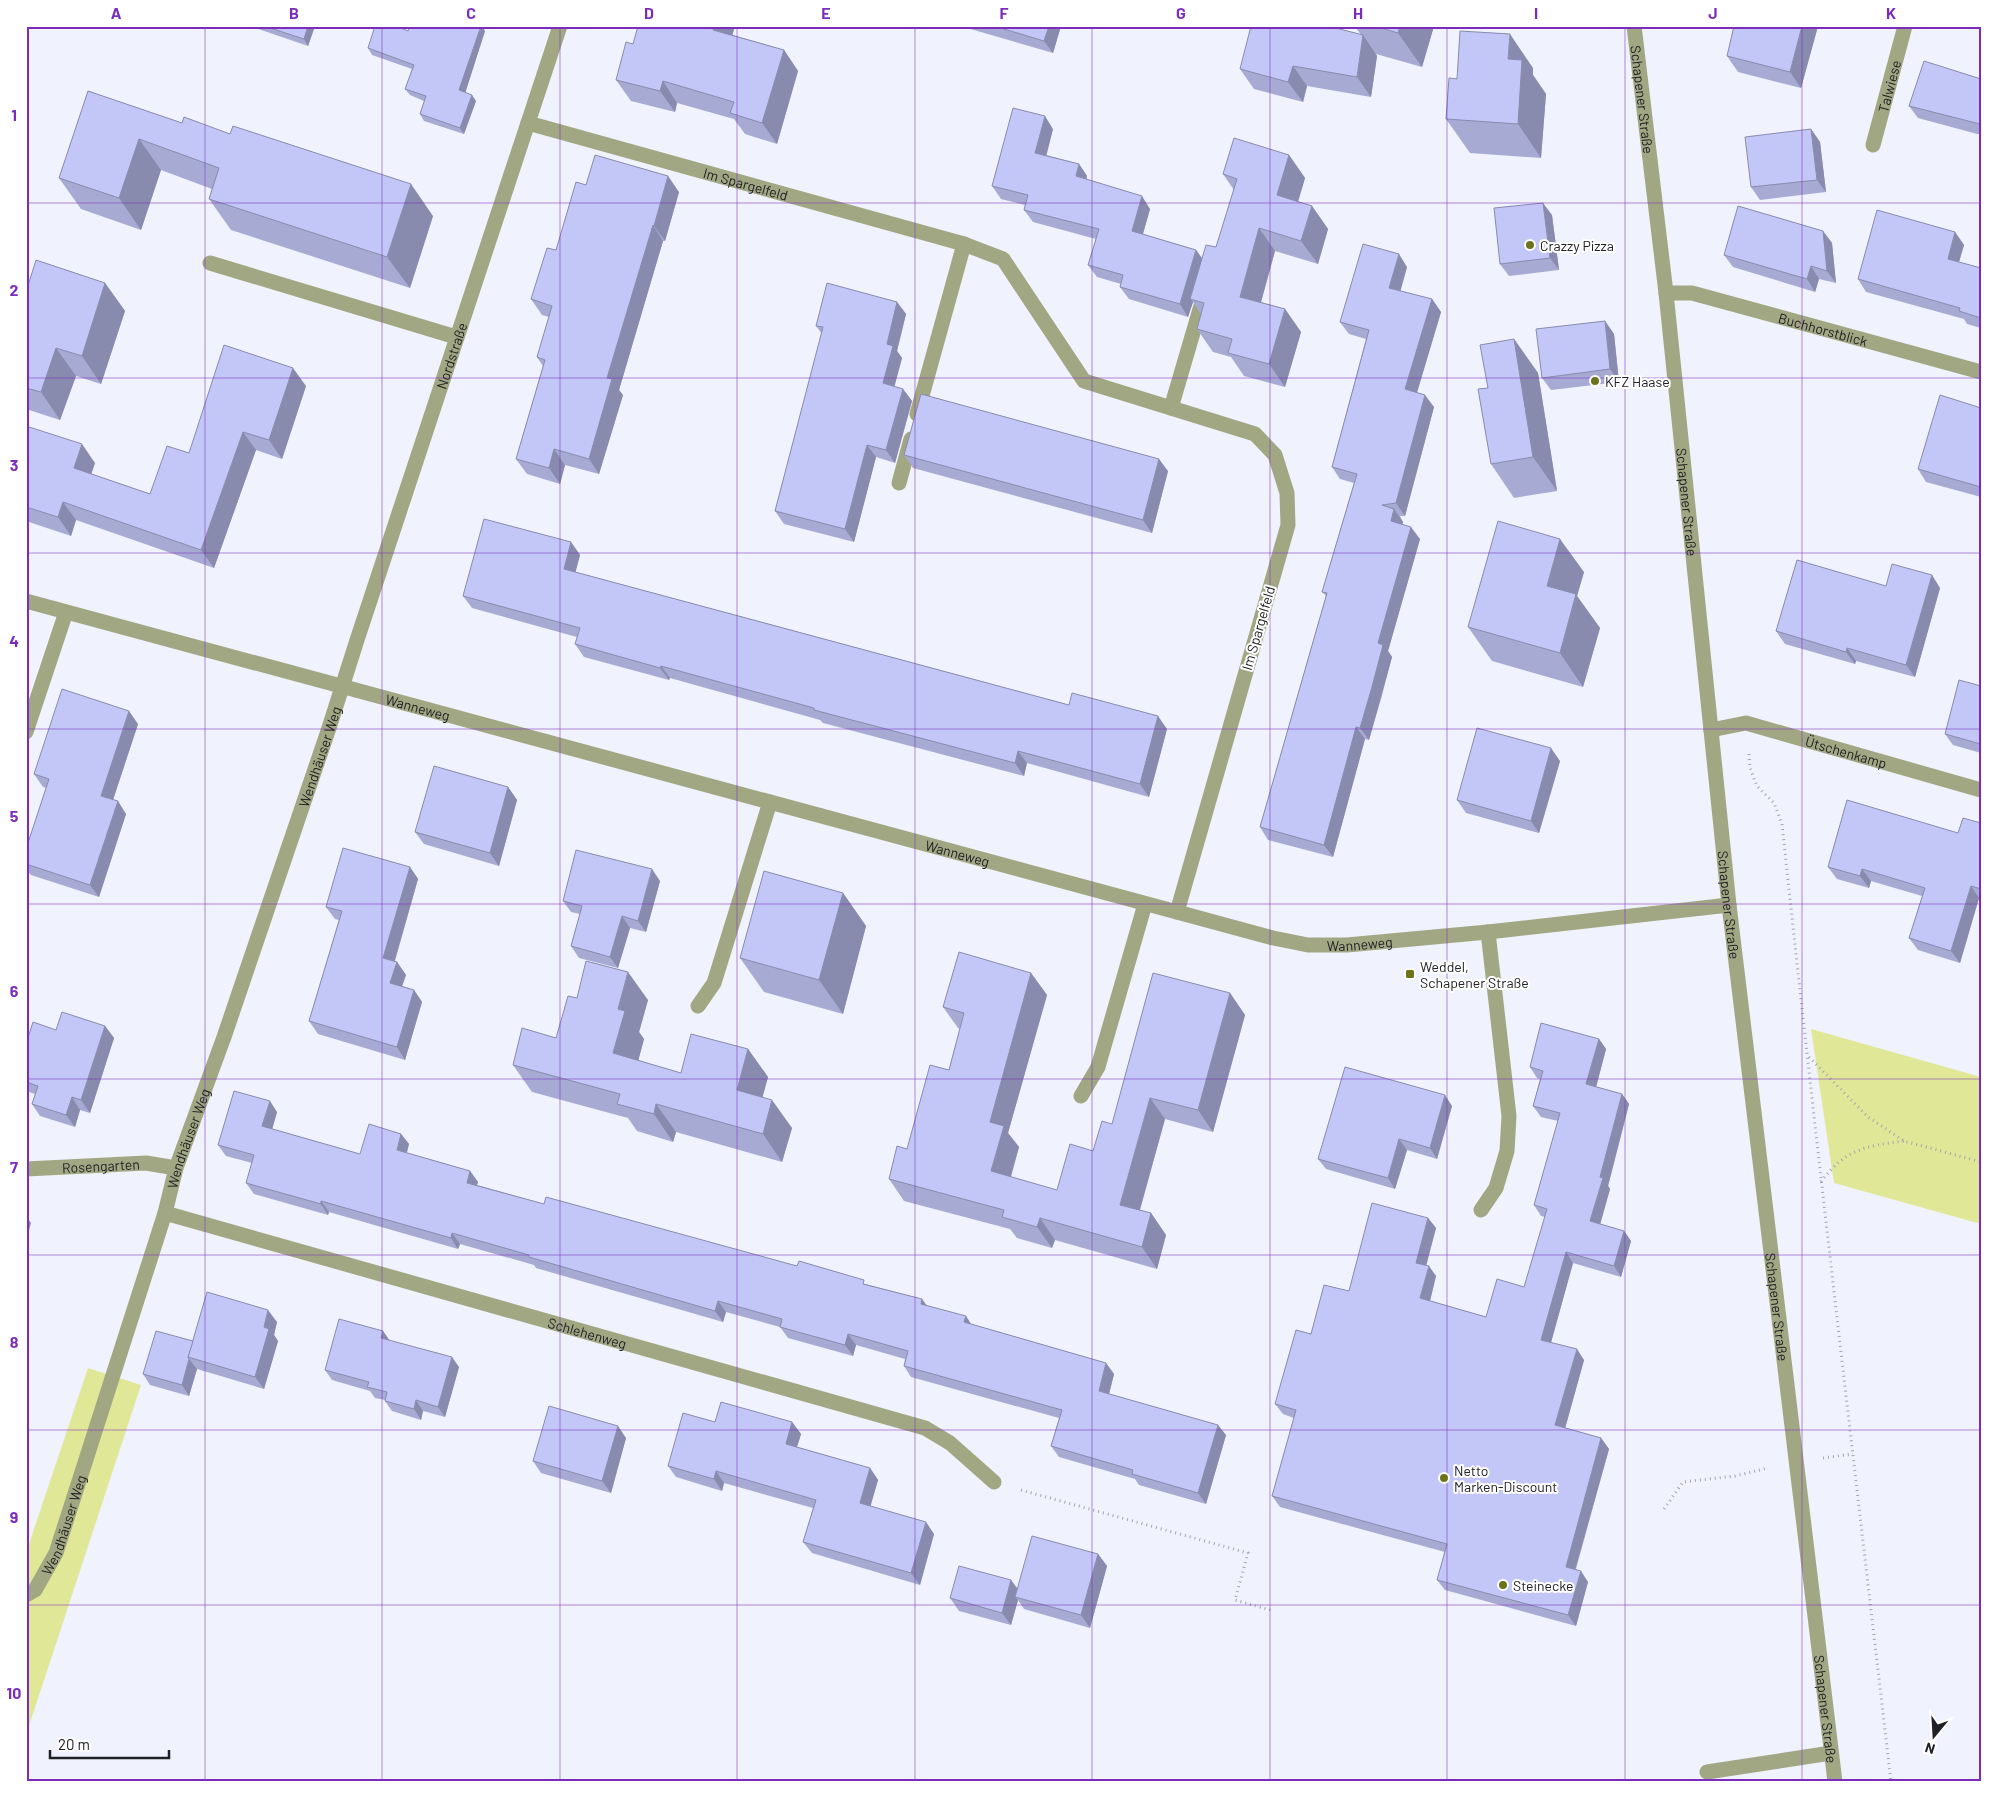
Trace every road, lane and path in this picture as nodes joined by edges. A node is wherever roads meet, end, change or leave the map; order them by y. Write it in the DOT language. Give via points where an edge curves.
graph roads {
  1 [pos="560,26"];
  2 [pos="1634,26"];
  3 [pos="1905,26"];
  4 [pos="528,123"];
  5 [pos="1873,145"];
  6 [pos="964,244"];
  7 [pos="210,264"];
  8 [pos="1210,278"];
  9 [pos="1666,292"];
  10 [pos="456,337"];
  11 [pos="1981,372"];
  12 [pos="1171,408"];
  13 [pos="899,483"];
  14 [pos="26,601"];
  15 [pos="66,612"];
  16 [pos="343,686"];
  17 [pos="1746,723"];
  18 [pos="1710,730"];
  19 [pos="26,732"];
  20 [pos="1981,790"];
  21 [pos="770,802"];
  22 [pos="1145,904"];
  23 [pos="1729,904"];
  24 [pos="1177,912"];
  25 [pos="1488,932"];
  26 [pos="698,1006"];
  27 [pos="1808,1056"];
  28 [pos="1081,1096"];
  29 [pos="1904,1141"];
  30 [pos="1981,1162"];
  31 [pos="176,1168"];
  32 [pos="26,1169"];
  33 [pos="1820,1182"];
  34 [pos="1481,1210"];
  35 [pos="165,1213"];
  36 [pos="1852,1454"];
  37 [pos="1795,1461"];
  38 [pos="994,1482"];
  39 [pos="1664,1509"];
  40 [pos="31,1592"];
  41 [pos="1274,1611"];
  42 [pos="1831,1753"];
  43 [pos="1707,1772"];
  44 [pos="1835,1782"];
  45 [pos="1891,1782"];
  1 -- 4 [label="street, Nordstraße"];
  2 -- 9 [label="street, Schapener Straße"];
  3 -- 5 [label="street, Talwiese"];
  4 -- 6 [label="street, Im Spargelfeld"];
  4 -- 10 [label="street, Nordstraße"];
  6 -- 12 [label="street, Im Spargelfeld" via="1002,259 1084,381"];
  6 -- 13 [label="street"];
  7 -- 10 [label="street"];
  8 -- 12 [label="street"];
  9 -- 11 [label="street, Buchhorstblick" via="1692,293"];
  9 -- 18 [label="street, Schapener Straße"];
  10 -- 16 [label="street, Nordstraße"];
  12 -- 24 [label="street, Im Spargelfeld" via="1255,434 1275,455 1287,493 1288,525"];
  14 -- 15 [label="street, Wanneweg"];
  15 -- 16 [label="street, Wanneweg"];
  15 -- 19 [label="street"];
  16 -- 21 [label="street, Wanneweg"];
  16 -- 31 [label="street, Wendhäuser Weg"];
  17 -- 18 [label="street, Ütschenkamp"];
  17 -- 20 [label="street, Ütschenkamp"];
  17 -- 27 [label="path" via="1750,768 1757,786 1774,803 1782,824"];
  18 -- 23 [label="street, Schapener Straße"];
  21 -- 22 [label="street, Wanneweg"];
  21 -- 26 [label="street" via="714,983"];
  22 -- 24 [label="street, Wanneweg"];
  22 -- 28 [label="street" via="1098,1067"];
  23 -- 25 [label="street, Wanneweg"];
  23 -- 37 [label="street, Schapener Straße"];
  24 -- 25 [label="street, Wanneweg" via="1308,945 1347,945"];
  25 -- 34 [label="street" via="1508,1116 1507,1151 1496,1188"];
  27 -- 29 [label="path" via="1868,1117"];
  27 -- 33 [label="path"];
  29 -- 30 [label="path"];
  29 -- 33 [label="path" via="1873,1145 1850,1154 1833,1166"];
  31 -- 32 [label="street, Rosengarten" via="146,1163"];
  31 -- 35 [label="street, Wendhäuser Weg"];
  33 -- 36 [label="path"];
  35 -- 38 [label="street, Schlehenweg" via="925,1428 950,1443"];
  35 -- 40 [label="street, Wendhäuser Weg" via="56,1553"];
  36 -- 37 [label="path"];
  36 -- 45 [label="path"];
  37 -- 39 [label="path" via="1735,1476 1683,1482"];
  37 -- 42 [label="street, Schapener Straße"];
  38 -- 41 [label="path" via="1248,1553 1235,1600"];
  42 -- 43 [label="street"];
  42 -- 44 [label="street, Schapener Straße"];
}
